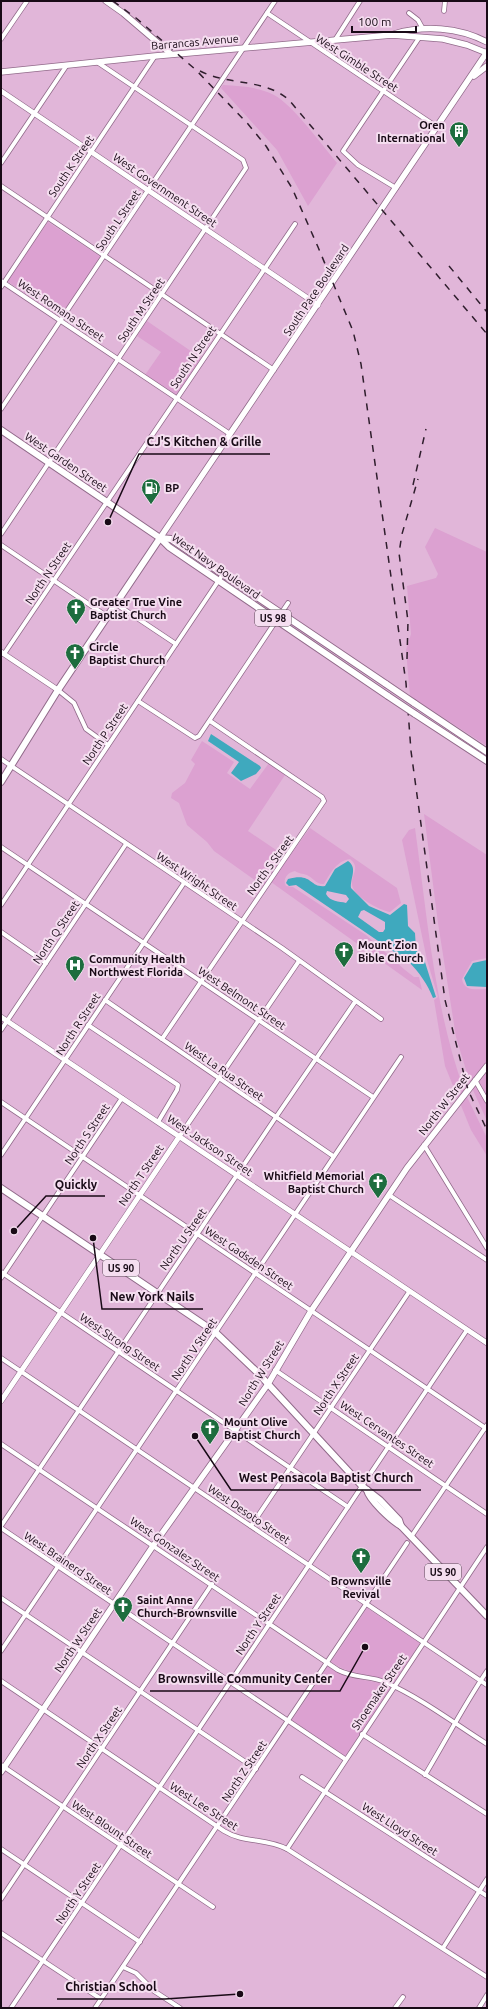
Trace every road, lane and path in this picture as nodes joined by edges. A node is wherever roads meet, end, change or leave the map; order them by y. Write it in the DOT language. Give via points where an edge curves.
graph roads {
  1 [pos="27,1"];
  2 [pos="106,1"];
  3 [pos="275,1"];
  4 [pos="360,1"];
  5 [pos="445,1"];
  6 [pos="444,11"];
  7 [pos="268,13"];
  8 [pos="408,13"];
  9 [pos="423,29"];
  10 [pos="392,35"];
  11 [pos="419,38"];
  12 [pos="1,39"];
  13 [pos="335,41"];
  14 [pos="310,42"];
  15 [pos="487,42"];
  16 [pos="244,48"];
  17 [pos="487,53"];
  18 [pos="171,54"];
  19 [pos="155,56"];
  20 [pos="97,62"];
  21 [pos="67,65"];
  22 [pos="487,66"];
  23 [pos="1,72"];
  24 [pos="469,80"];
  25 [pos="135,87"];
  26 [pos="384,90"];
  27 [pos="1,91"];
  28 [pos="34,114"];
  29 [pos="192,126"];
  30 [pos="437,127"];
  31 [pos="91,152"];
  32 [pos="1,163"];
  33 [pos="1,186"];
  34 [pos="396,188"];
  35 [pos="148,191"];
  36 [pos="47,218"];
  37 [pos="295,224"];
  38 [pos="206,230"];
  39 [pos="104,256"];
  40 [pos="263,268"];
  41 [pos="2,283"];
  42 [pos="162,294"];
  43 [pos="318,305"];
  44 [pos="61,321"];
  45 [pos="220,333"];
  46 [pos="118,360"];
  47 [pos="274,370"];
  48 [pos="176,399"];
  49 [pos="1,409"];
  50 [pos="1,430"];
  51 [pos="230,434"];
  52 [pos="49,463"];
  53 [pos="107,502"];
  54 [pos="1,534"];
  55 [pos="160,538"];
  56 [pos="1,545"];
  57 [pos="223,574"];
  58 [pos="54,580"];
  59 [pos="218,581"];
  60 [pos="288,603"];
  61 [pos="116,604"];
  62 [pos="281,613"];
  63 [pos="108,617"];
  64 [pos="276,620"];
  65 [pos="176,644"];
  66 [pos="2,653"];
  67 [pos="58,690"];
  68 [pos="138,700"];
  69 [pos="210,720"];
  70 [pos="108,745"];
  71 [pos="487,752"];
  72 [pos="1,759"];
  73 [pos="487,761"];
  74 [pos="12,766"];
  75 [pos="1,782"];
  76 [pos="68,805"];
  77 [pos="126,844"];
  78 [pos="1,847"];
  79 [pos="28,865"];
  80 [pos="184,883"];
  81 [pos="86,904"];
  82 [pos="1,905"];
  83 [pos="241,921"];
  84 [pos="1,932"];
  85 [pos="144,943"];
  86 [pos="299,961"];
  87 [pos="46,963"];
  88 [pos="200,981"];
  89 [pos="105,1000"];
  90 [pos="355,1002"];
  91 [pos="1,1017"];
  92 [pos="258,1019"];
  93 [pos="381,1019"];
  94 [pos="7,1021"];
  95 [pos="88,1025"];
  96 [pos="1,1030"];
  97 [pos="162,1039"];
  98 [pos="401,1057"];
  99 [pos="316,1058"];
  100 [pos="65,1060"];
  101 [pos="487,1066"];
  102 [pos="219,1078"];
  103 [pos="475,1080"];
  104 [pos="373,1097"];
  105 [pos="122,1098"];
  106 [pos="487,1101"];
  107 [pos="1,1102"];
  108 [pos="276,1117"];
  109 [pos="26,1119"];
  110 [pos="158,1122"];
  111 [pos="179,1136"];
  112 [pos="424,1146"];
  113 [pos="1,1155"];
  114 [pos="333,1156"];
  115 [pos="82,1158"];
  116 [pos="237,1175"];
  117 [pos="1,1188"];
  118 [pos="389,1195"];
  119 [pos="140,1196"];
  120 [pos="295,1214"];
  121 [pos="43,1216"];
  122 [pos="198,1234"];
  123 [pos="487,1248"];
  124 [pos="351,1252"];
  125 [pos="101,1254"];
  126 [pos="487,1260"];
  127 [pos="255,1273"];
  128 [pos="2,1275"];
  129 [pos="158,1292"];
  130 [pos="410,1292"];
  131 [pos="311,1311"];
  132 [pos="61,1313"];
  133 [pos="467,1330"];
  134 [pos="215,1332"];
  135 [pos="487,1343"];
  136 [pos="370,1350"];
  137 [pos="119,1352"];
  138 [pos="1,1358"];
  139 [pos="275,1370"];
  140 [pos="21,1371"];
  141 [pos="268,1384"];
  142 [pos="427,1389"];
  143 [pos="176,1391"];
  144 [pos="1,1401"];
  145 [pos="330,1408"];
  146 [pos="79,1411"];
  147 [pos="486,1427"];
  148 [pos="236,1431"];
  149 [pos="313,1433"];
  150 [pos="1,1444"];
  151 [pos="388,1447"];
  152 [pos="136,1449"];
  153 [pos="290,1468"];
  154 [pos="40,1469"];
  155 [pos="446,1486"];
  156 [pos="194,1488"];
  157 [pos="365,1488"];
  158 [pos="348,1507"];
  159 [pos="97,1508"];
  160 [pos="487,1514"];
  161 [pos="251,1526"];
  162 [pos="1,1527"];
  163 [pos="409,1540"];
  164 [pos="154,1546"];
  165 [pos="487,1547"];
  166 [pos="309,1565"];
  167 [pos="58,1566"];
  168 [pos="212,1584"];
  169 [pos="460,1589"];
  170 [pos="1,1598"];
  171 [pos="114,1604"];
  172 [pos="367,1604"];
  173 [pos="26,1614"];
  174 [pos="487,1616"];
  175 [pos="270,1624"];
  176 [pos="424,1642"];
  177 [pos="172,1643"];
  178 [pos="1,1650"];
  179 [pos="82,1652"];
  180 [pos="328,1662"];
  181 [pos="487,1671"];
  182 [pos="480,1680"];
  183 [pos="1,1681"];
  184 [pos="230,1682"];
  185 [pos="487,1685"];
  186 [pos="394,1687"];
  187 [pos="140,1691"];
  188 [pos="44,1710"];
  189 [pos="288,1721"];
  190 [pos="456,1723"];
  191 [pos="198,1730"];
  192 [pos="362,1734"];
  193 [pos="487,1744"];
  194 [pos="101,1749"];
  195 [pos="345,1759"];
  196 [pos="2,1768"];
  197 [pos="256,1769"];
  198 [pos="425,1774"];
  199 [pos="302,1777"];
  200 [pos="160,1788"];
  201 [pos="324,1791"];
  202 [pos="63,1806"];
  203 [pos="487,1814"];
  204 [pos="217,1827"];
  205 [pos="121,1846"];
  206 [pos="1,1849"];
  207 [pos="287,1849"];
  208 [pos="24,1864"];
  209 [pos="487,1879"];
  210 [pos="179,1884"];
  211 [pos="479,1891"];
  212 [pos="487,1896"];
  213 [pos="1,1899"];
  214 [pos="82,1903"];
  215 [pos="213,1907"];
  216 [pos="1,1933"];
  217 [pos="140,1942"];
  218 [pos="443,1948"];
  219 [pos="43,1961"];
  220 [pos="123,1967"];
  221 [pos="487,1977"];
  222 [pos="487,1995"];
  223 [pos="403,1997"];
  224 [pos="101,1999"];
  225 [pos="174,2006"];
  226 [pos="11,2008"];
  227 [pos="95,2008"];
  228 [pos="180,2008"];
  229 [pos="395,2008"];
  230 [pos="479,2008"];
  1 -- 12 [label="street"];
  2 -- 18 [label="main road" via="123,12"];
  3 -- 7 [label="street, South L Street"];
  4 -- 13 [label="street"];
  5 -- 6 [label="street"];
  7 -- 14 [label="street, West Gimble Street"];
  7 -- 16 [label="street, South L Street"];
  8 -- 9 [label="street" via="418,20"];
  9 -- 10 [label="main road, Barrancas Avenue"];
  9 -- 15 [label="main road, Barrancas Avenue" via="450,30"];
  10 -- 11 [label="main road, Barrancas Avenue"];
  10 -- 13 [label="main road, Barrancas Avenue"];
  11 -- 17 [label="main road, Barrancas Avenue" via="454,41"];
  11 -- 26 [label="street"];
  13 -- 14 [label="main road, Barrancas Avenue"];
  14 -- 16 [label="main road, Barrancas Avenue"];
  14 -- 26 [label="street, West Gimble Street"];
  16 -- 18 [label="main road, Barrancas Avenue"];
  16 -- 29 [label="street, South L Street"];
  17 -- 24 [label="main road, South Pace Boulevard"];
  18 -- 19 [label="main road, Barrancas Avenue"];
  19 -- 20 [label="main road, Barrancas Avenue"];
  19 -- 25 [label="street, South K Street"];
  20 -- 21 [label="main road, Barrancas Avenue"];
  20 -- 25 [label="street"];
  21 -- 23 [label="main road, Barrancas Avenue"];
  21 -- 28 [label="street"];
  22 -- 24 [label="main road"];
  24 -- 30 [label="main road, South Pace Boulevard"];
  25 -- 29 [label="street"];
  25 -- 31 [label="street, South K Street"];
  26 -- 30 [label="street, West Gimble Street"];
  26 -- 34 [label="street" via="343,151 358,165"];
  27 -- 28 [label="street, West Government Street"];
  28 -- 31 [label="street, West Government Street"];
  28 -- 32 [label="street"];
  29 -- 35 [label="street, South L Street"];
  29 -- 38 [label="street, South M Street" via="243,160 246,167"];
  30 -- 34 [label="main road, South Pace Boulevard"];
  31 -- 35 [label="street, West Government Street"];
  31 -- 36 [label="street, South K Street"];
  33 -- 36 [label="street"];
  34 -- 43 [label="main road, South Pace Boulevard"];
  35 -- 38 [label="street, West Government Street"];
  35 -- 39 [label="street, South L Street"];
  36 -- 39 [label="street"];
  36 -- 41 [label="street, South K Street"];
  37 -- 40 [label="street, South N Street"];
  38 -- 40 [label="street, West Government Street"];
  38 -- 42 [label="street, South M Street"];
  39 -- 42 [label="street"];
  39 -- 44 [label="street, South L Street"];
  40 -- 43 [label="street, West Government Street"];
  40 -- 45 [label="street, South N Street"];
  41 -- 44 [label="street, West Romana Street"];
  42 -- 45 [label="street"];
  42 -- 46 [label="street, South M Street"];
  43 -- 47 [label="main road, South Pace Boulevard"];
  44 -- 46 [label="street, West Romana Street"];
  44 -- 49 [label="street, South L Street"];
  45 -- 47 [label="street"];
  45 -- 48 [label="street, South N Street"];
  46 -- 48 [label="street, West Romana Street"];
  46 -- 52 [label="street, South M Street"];
  47 -- 51 [label="main road, South Pace Boulevard"];
  48 -- 51 [label="street, West Romana Street"];
  48 -- 53 [label="street, South N Street"];
  50 -- 52 [label="main road, West Garden Street"];
  51 -- 55 [label="main road, South Pace Boulevard"];
  52 -- 53 [label="main road, West Garden Street"];
  52 -- 54 [label="street, South M Street"];
  53 -- 55 [label="main road, West Garden Street"];
  53 -- 58 [label="street, North N Street"];
  55 -- 57 [label="main road, West Navy Boulevard / US 98" via="171,539"];
  55 -- 59 [label="main road, West Navy Boulevard / US 98"];
  55 -- 61 [label="main road"];
  56 -- 58 [label="street"];
  57 -- 59 [label="street, North P Street"];
  57 -- 62 [label="main road, West Navy Boulevard / US 98"];
  58 -- 63 [label="street"];
  58 -- 66 [label="street, North N Street"];
  59 -- 64 [label="main road, West Navy Boulevard / US 98"];
  59 -- 65 [label="street, North P Street"];
  60 -- 62 [label="street"];
  61 -- 63 [label="main road"];
  61 -- 65 [label="street"];
  62 -- 64 [label="street"];
  62 -- 71 [label="main road, West Navy Boulevard / US 98, bridge"];
  63 -- 67 [label="main road"];
  64 -- 69 [label="street"];
  64 -- 73 [label="main road, West Navy Boulevard / US 98, bridge"];
  65 -- 68 [label="street, North P Street"];
  66 -- 67 [label="street"];
  67 -- 70 [label="street" via="74,703 86,729"];
  67 -- 74 [label="main road"];
  68 -- 69 [label="street" via="195,738"];
  68 -- 70 [label="street, North P Street"];
  69 -- 83 [label="street, North S Street" via="324,800 324,804 294,848"];
  70 -- 76 [label="street, North P Street"];
  72 -- 74 [label="street, West Wright Street"];
  74 -- 75 [label="main road"];
  74 -- 76 [label="street, West Wright Street"];
  76 -- 77 [label="street, West Wright Street"];
  76 -- 79 [label="street, North P Street"];
  77 -- 80 [label="street, West Wright Street"];
  77 -- 81 [label="street, North Q Street"];
  78 -- 79 [label="street, West Belmont Street"];
  79 -- 81 [label="street, West Belmont Street"];
  79 -- 82 [label="street, North P Street"];
  80 -- 83 [label="street, West Wright Street"];
  80 -- 85 [label="street, North R Street"];
  81 -- 85 [label="street, West Belmont Street"];
  81 -- 87 [label="street, North Q Street"];
  83 -- 86 [label="street, West Wright Street"];
  83 -- 88 [label="street, North S Street"];
  84 -- 87 [label="street"];
  85 -- 88 [label="street, West Belmont Street"];
  85 -- 89 [label="street, North R Street"];
  86 -- 90 [label="street, West Wright Street"];
  86 -- 92 [label="street, North T Street"];
  87 -- 94 [label="street, North Q Street"];
  88 -- 92 [label="street, West Belmont Street"];
  88 -- 97 [label="street, North S Street"];
  89 -- 95 [label="street, North R Street"];
  89 -- 97 [label="street, West La Rua Street"];
  90 -- 93 [label="street, West Wright Street"];
  90 -- 99 [label="street, North U Street"];
  91 -- 94 [label="street, West Jackson Street"];
  92 -- 99 [label="street, West Belmont Street"];
  92 -- 102 [label="street, North T Street"];
  94 -- 96 [label="street, North Q Street"];
  94 -- 100 [label="street, West Jackson Street"];
  95 -- 100 [label="street, North R Street"];
  95 -- 110 [label="street" via="178,1085"];
  97 -- 102 [label="street, West La Rua Street"];
  98 -- 104 [label="street, North V Street"];
  99 -- 104 [label="street, West Belmont Street"];
  99 -- 108 [label="street, North U Street"];
  100 -- 105 [label="street, West Jackson Street"];
  100 -- 109 [label="street, North R Street"];
  101 -- 103 [label="main road, North W Street"];
  102 -- 108 [label="street, West La Rua Street"];
  102 -- 111 [label="street, North T Street"];
  103 -- 106 [label="street"];
  103 -- 112 [label="main road, North W Street"];
  104 -- 114 [label="street, North V Street"];
  105 -- 110 [label="street, West Jackson Street"];
  105 -- 115 [label="street, North S Street"];
  107 -- 109 [label="street, West Gadsden Street"];
  108 -- 114 [label="street, West La Rua Street"];
  108 -- 116 [label="street, North U Street"];
  109 -- 113 [label="street, North R Street"];
  109 -- 115 [label="street, West Gadsden Street"];
  110 -- 111 [label="street, West Jackson Street"];
  111 -- 116 [label="street, West Jackson Street"];
  111 -- 119 [label="street, North T Street"];
  112 -- 118 [label="main road, North W Street"];
  112 -- 123 [label="street"];
  114 -- 120 [label="street, North V Street"];
  115 -- 119 [label="street, West Gadsden Street"];
  115 -- 121 [label="street, North S Street"];
  116 -- 120 [label="street, West Jackson Street"];
  116 -- 122 [label="street, North U Street"];
  117 -- 121 [label="main road, US 90"];
  118 -- 124 [label="main road, North W Street"];
  118 -- 126 [label="street"];
  119 -- 122 [label="street, West Gadsden Street"];
  119 -- 125 [label="street, North T Street"];
  120 -- 124 [label="street, West Jackson Street"];
  120 -- 127 [label="street, North V Street"];
  121 -- 125 [label="main road, US 90"];
  121 -- 128 [label="street, North S Street"];
  122 -- 127 [label="street, West Gadsden Street"];
  122 -- 129 [label="street, North U Street"];
  124 -- 130 [label="street, West Jackson Street"];
  124 -- 131 [label="main road, North W Street"];
  125 -- 129 [label="main road, US 90"];
  125 -- 132 [label="street, North T Street"];
  127 -- 131 [label="street, West Gadsden Street"];
  127 -- 134 [label="street, North V Street"];
  128 -- 132 [label="street, West Strong Street"];
  129 -- 134 [label="main road, US 90"];
  129 -- 137 [label="street, North U Street"];
  130 -- 133 [label="street, West Jackson Street"];
  130 -- 136 [label="street, North X Street"];
  131 -- 136 [label="street, West Gadsden Street"];
  131 -- 139 [label="main road, North W Street"];
  132 -- 137 [label="street, West Strong Street"];
  132 -- 140 [label="street, North T Street"];
  133 -- 135 [label="street, West Jackson Street"];
  133 -- 142 [label="street, North Y Street"];
  134 -- 141 [label="main road, US 90"];
  134 -- 143 [label="street, North V Street"];
  136 -- 142 [label="street, West Gadsden Street"];
  136 -- 145 [label="street, North X Street"];
  137 -- 143 [label="street, West Strong Street"];
  137 -- 146 [label="street, North U Street"];
  138 -- 140 [label="street, West Desoto Street"];
  139 -- 141 [label="main road, North W Street"];
  139 -- 145 [label="street, West Cervantes Street"];
  140 -- 144 [label="street, North T Street"];
  140 -- 146 [label="street, West Desoto Street"];
  141 -- 148 [label="main road, North W Street"];
  141 -- 149 [label="main road, US 90"];
  142 -- 147 [label="street, West Gadsden Street"];
  142 -- 151 [label="street, North Y Street"];
  143 -- 148 [label="street, West Strong Street"];
  143 -- 152 [label="street, North V Street"];
  145 -- 149 [label="street, North X Street"];
  145 -- 151 [label="street, West Cervantes Street"];
  146 -- 152 [label="street, West Desoto Street"];
  146 -- 154 [label="street, North U Street"];
  147 -- 155 [label="street, North Z Street"];
  148 -- 153 [label="street, West Strong Street"];
  148 -- 156 [label="main road, North W Street"];
  149 -- 153 [label="street, North X Street"];
  149 -- 157 [label="main road, US 90"];
  150 -- 154 [label="street, West Gonzalez Street"];
  151 -- 155 [label="street, West Cervantes Street"];
  151 -- 157 [label="street, North Y Street"];
  152 -- 156 [label="street, West Desoto Street"];
  152 -- 159 [label="street, North V Street"];
  153 -- 158 [label="street, West Strong Street"];
  153 -- 161 [label="street, North X Street"];
  154 -- 159 [label="street, West Gonzalez Street"];
  154 -- 162 [label="street, North U Street"];
  155 -- 160 [label="street, West Cervantes Street"];
  155 -- 163 [label="street, North Z Street"];
  156 -- 161 [label="street, West Desoto Street"];
  156 -- 164 [label="main road, North W Street"];
  157 -- 158 [label="street, North Y Street"];
  157 -- 163 [label="main road, US 90" via="376,1504 401,1526"];
  158 -- 166 [label="street, North Y Street"];
  159 -- 164 [label="street, West Gonzalez Street"];
  159 -- 167 [label="street, North V Street"];
  161 -- 166 [label="street, West Desoto Street"];
  162 -- 167 [label="street, West Brainerd Street"];
  163 -- 169 [label="main road, US 90"];
  163 -- 172 [label="street, North Z Street"];
  164 -- 168 [label="street, West Gonzalez Street"];
  164 -- 171 [label="main road, North W Street"];
  165 -- 169 [label="street, Shoemaker Street"];
  166 -- 172 [label="street, West Desoto Street"];
  166 -- 175 [label="street, North Y Street"];
  167 -- 171 [label="street, West Brainerd Street"];
  167 -- 173 [label="street, North V Street"];
  168 -- 175 [label="street, West Gonzalez Street"];
  168 -- 177 [label="street, North X Street"];
  169 -- 174 [label="main road, US 90"];
  169 -- 176 [label="street, Shoemaker Street"];
  170 -- 173 [label="street"];
  171 -- 177 [label="street, West Brainerd Street"];
  171 -- 179 [label="main road, North W Street"];
  172 -- 176 [label="street, West Desoto Street"];
  172 -- 180 [label="street, North Z Street"];
  173 -- 178 [label="street, North V Street"];
  173 -- 179 [label="street"];
  175 -- 180 [label="street, West Gonzalez Street"];
  175 -- 184 [label="street, North Y Street"];
  176 -- 182 [label="street, West Desoto Street"];
  176 -- 186 [label="street, Shoemaker Street"];
  177 -- 184 [label="street, West Brainerd Street"];
  177 -- 187 [label="street, North X Street"];
  179 -- 187 [label="street"];
  179 -- 188 [label="main road, North W Street"];
  180 -- 186 [label="street, West Gonzalez Street" via="348,1675 381,1681"];
  180 -- 189 [label="street, North Z Street"];
  181 -- 182 [label="street"];
  182 -- 185 [label="street, West Desoto Street"];
  182 -- 190 [label="street"];
  183 -- 188 [label="street, West Lee Street"];
  184 -- 189 [label="street, West Brainerd Street"];
  184 -- 191 [label="street, North Y Street"];
  186 -- 190 [label="street, West Gonzalez Street"];
  186 -- 192 [label="street, Shoemaker Street"];
  187 -- 191 [label="street"];
  187 -- 194 [label="street, North X Street"];
  188 -- 194 [label="street, West Lee Street"];
  188 -- 196 [label="main road, North W Street"];
  189 -- 195 [label="street, West Brainerd Street"];
  189 -- 197 [label="street, North Z Street"];
  190 -- 193 [label="street, West Gonzalez Street"];
  190 -- 198 [label="street"];
  191 -- 197 [label="street"];
  191 -- 200 [label="street, North Y Street"];
  192 -- 195 [label="street, Shoemaker Street"];
  192 -- 198 [label="street"];
  194 -- 200 [label="street, West Lee Street"];
  194 -- 202 [label="street, North X Street"];
  195 -- 201 [label="street, Shoemaker Street"];
  196 -- 202 [label="street, West Blount Street"];
  197 -- 204 [label="street, North Z Street"];
  198 -- 203 [label="street"];
  199 -- 201 [label="street, West Lloyd Street"];
  200 -- 204 [label="street, West Lee Street"];
  200 -- 205 [label="street, North Y Street"];
  201 -- 207 [label="street, Shoemaker Street"];
  201 -- 211 [label="street, West Lloyd Street"];
  202 -- 205 [label="street, West Blount Street"];
  202 -- 208 [label="street, North X Street"];
  204 -- 207 [label="street, West Lee Street" via="238,1838 267,1842"];
  204 -- 210 [label="street, North Z Street"];
  205 -- 210 [label="street, West Blount Street"];
  205 -- 214 [label="street, North Y Street"];
  206 -- 208 [label="street"];
  207 -- 218 [label="street, West Lee Street"];
  208 -- 213 [label="street, North X Street"];
  208 -- 214 [label="street"];
  209 -- 211 [label="street"];
  210 -- 215 [label="street, West Blount Street"];
  210 -- 217 [label="street, North Z Street"];
  211 -- 212 [label="street, West Lloyd Street"];
  211 -- 218 [label="street"];
  214 -- 217 [label="street"];
  214 -- 219 [label="street, North Y Street"];
  216 -- 219 [label="street"];
  217 -- 220 [label="street, North Z Street"];
  218 -- 221 [label="street, West Lee Street"];
  219 -- 224 [label="street"];
  219 -- 226 [label="street, North Y Street"];
  220 -- 224 [label="street, North Z Street"];
  220 -- 225 [label="street" via="136,1973"];
  222 -- 230 [label="street"];
  223 -- 229 [label="street"];
  224 -- 227 [label="street, North Z Street"];
  225 -- 228 [label="street"];
}
